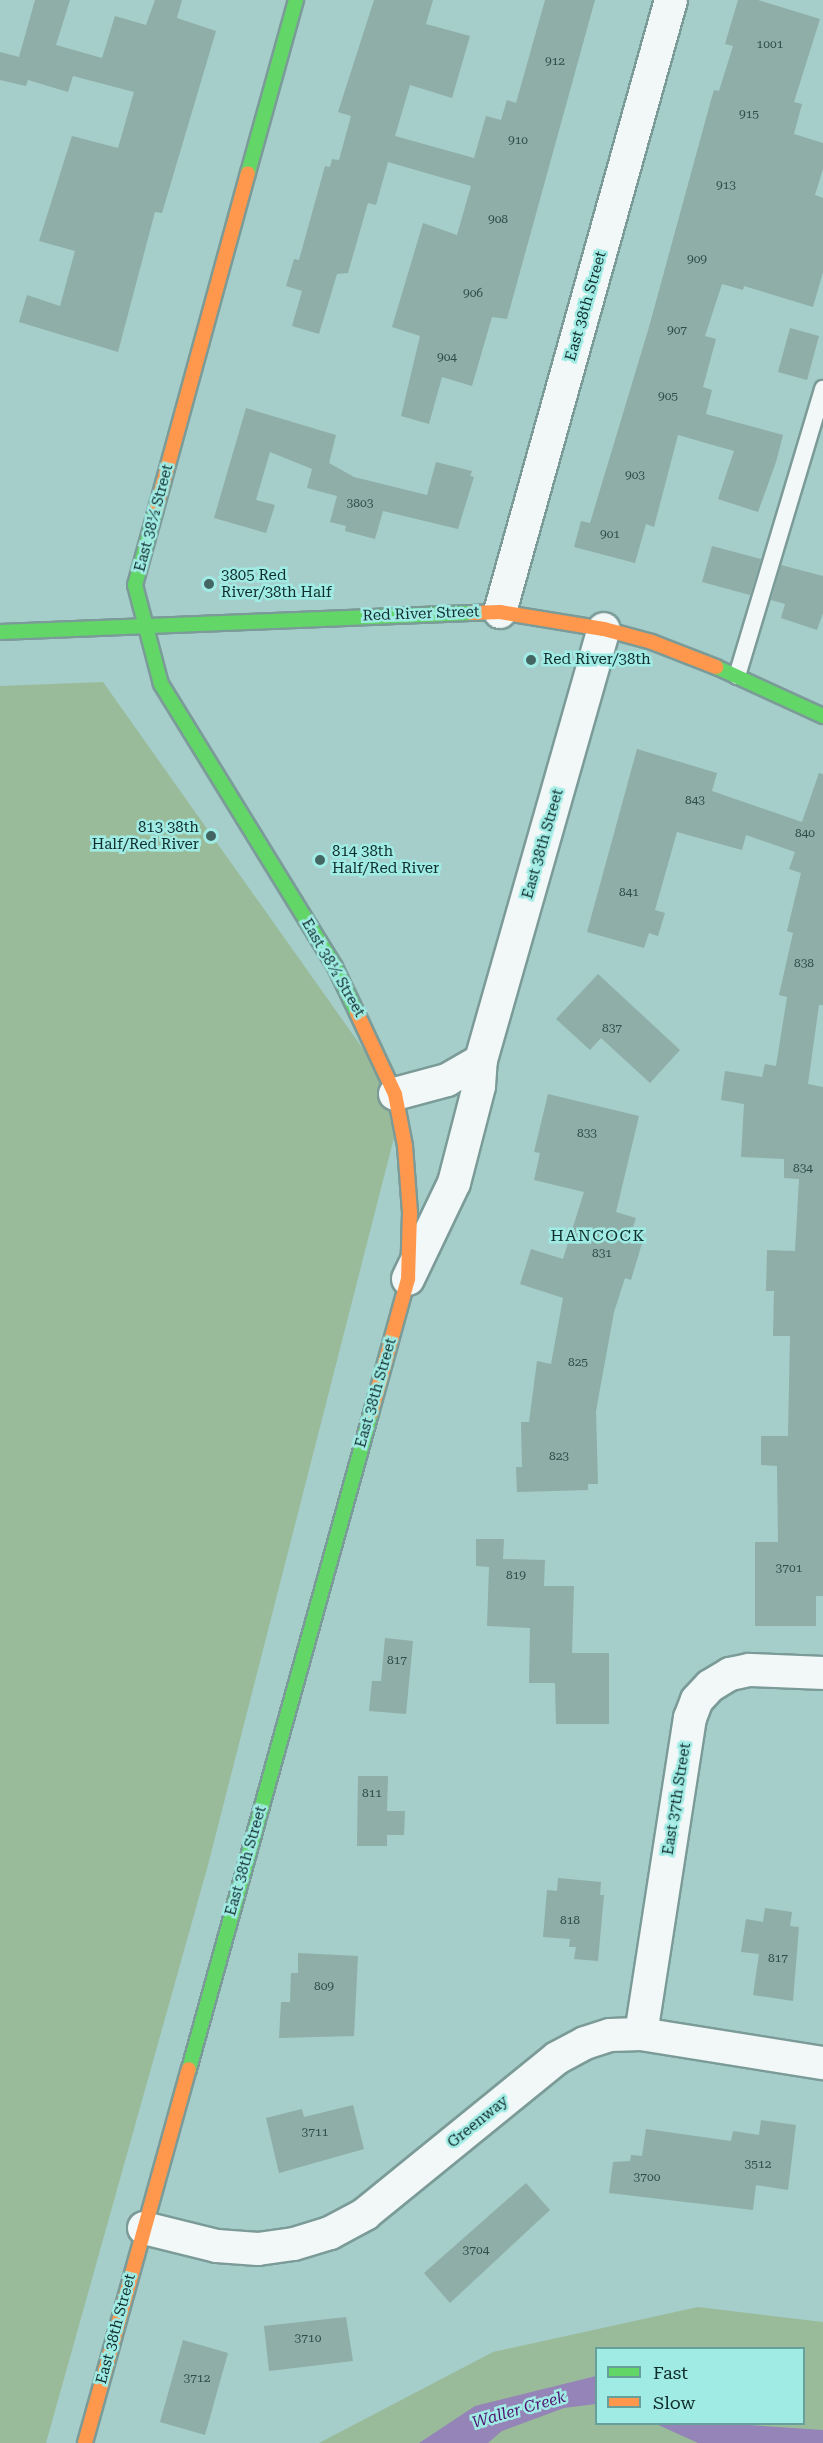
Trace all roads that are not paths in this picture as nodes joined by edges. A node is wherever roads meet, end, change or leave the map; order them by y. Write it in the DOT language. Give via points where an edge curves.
graph roads {
  1 [pos="296,0"];
  2 [pos="671,0"];
  3 [pos="823,389"];
  4 [pos="500,612"];
  5 [pos="146,627"];
  6 [pos="604,629"];
  7 [pos="0,632"];
  8 [pos="737,676"];
  9 [pos="823,716"];
  10 [pos="481,1060"];
  11 [pos="395,1094"];
  12 [pos="408,1279"];
  13 [pos="823,1673"];
  14 [pos="641,2034"];
  15 [pos="823,2063"];
  16 [pos="144,2228"];
  17 [pos="85,2443"];
  1 -- 5 [label="street, East 38½ Street" via="135,585"];
  2 -- 4 [label="street, East 38th Street"];
  3 -- 8 [label="lane"];
  4 -- 5 [label="street, Red River Street"];
  4 -- 6 [label="street, Red River Street"];
  5 -- 7 [label="street, Red River Street"];
  5 -- 11 [label="street, East 38½ Street" via="161,684 335,967"];
  6 -- 8 [label="street, Red River Street" via="652,642"];
  6 -- 10 [label="street, East 38th Street"];
  8 -- 9 [label="street, Red River Street"];
  10 -- 11 [label="street" via="447,1080"];
  10 -- 12 [label="street, East 38th Street" via="479,1086 454,1183"];
  11 -- 12 [label="street, East 38th Street" via="405,1146 410,1213"];
  12 -- 16 [label="street, East 38th Street"];
  13 -- 14 [label="street, East 37th Street" via="750,1670 730,1674 697,1700 690,1718"];
  14 -- 15 [label="street, Greenway"];
  14 -- 16 [label="street, Greenway" via="585,2043 557,2058 365,2214 330,2233 258,2249 217,2246"];
  16 -- 17 [label="street, East 38th Street"];
}
